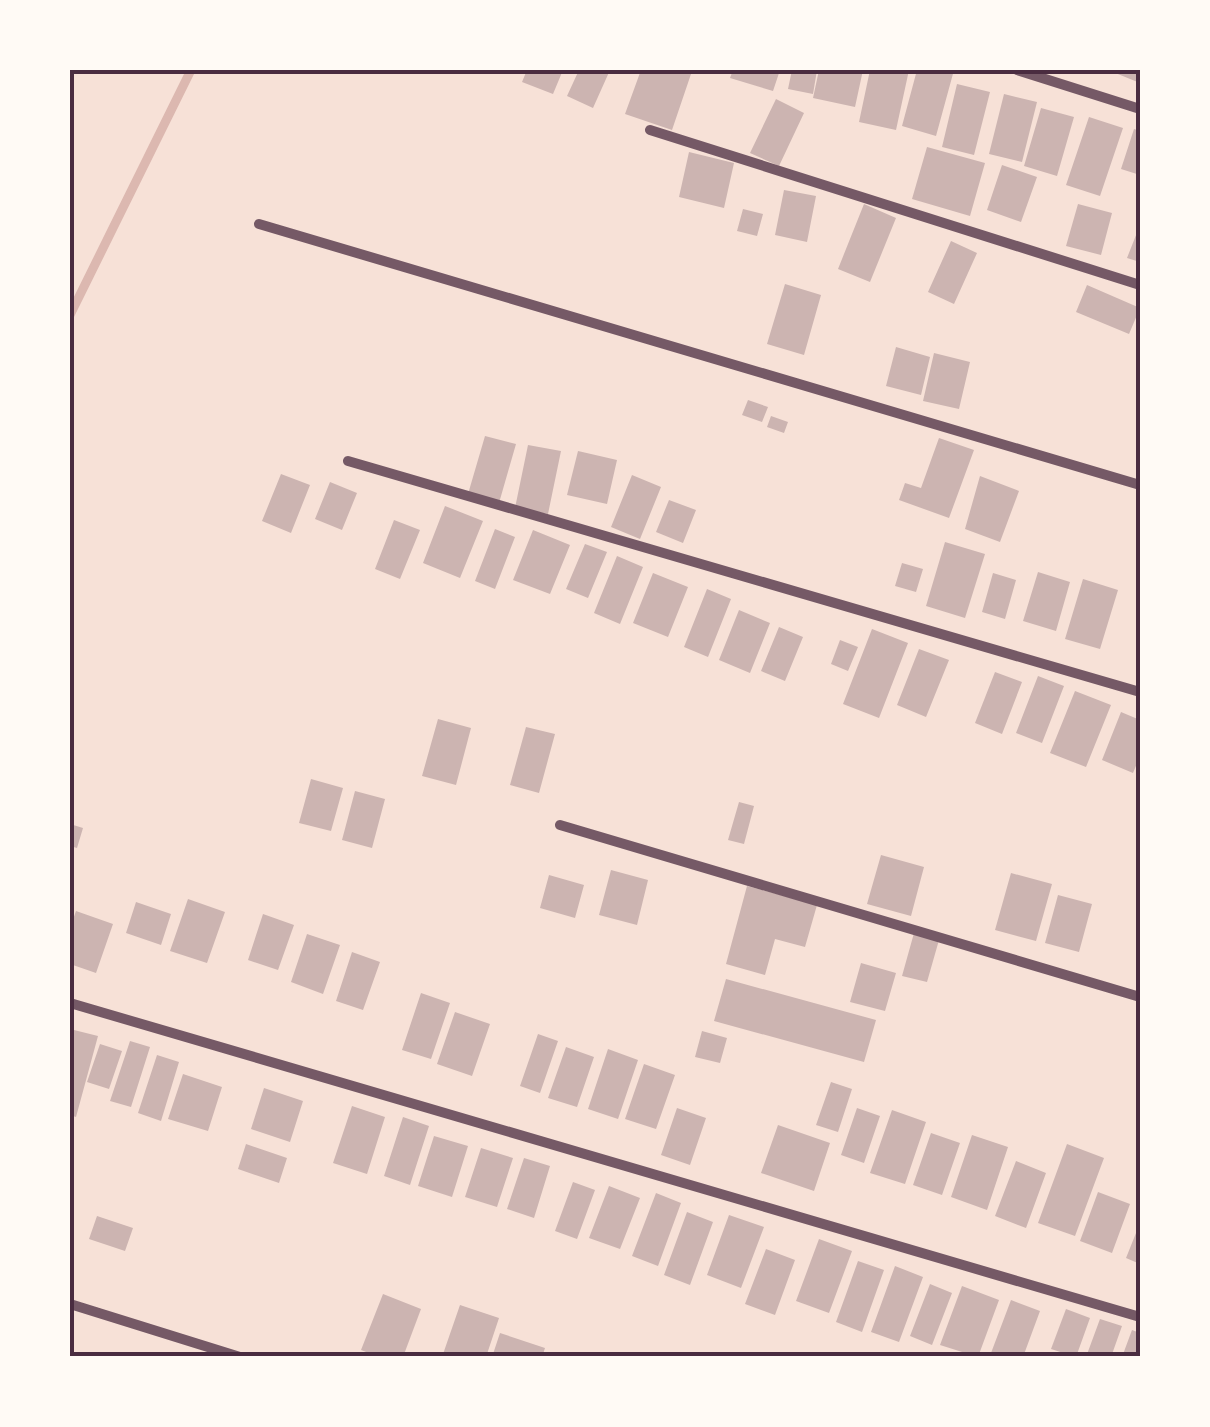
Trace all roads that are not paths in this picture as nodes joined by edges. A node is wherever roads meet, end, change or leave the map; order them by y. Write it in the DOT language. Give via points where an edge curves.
graph roads {
  1 [pos="1017,70"];
  2 [pos="1140,109"];
  3 [pos="650,130"];
  4 [pos="258,224"];
  5 [pos="1140,285"];
  6 [pos="348,460"];
  7 [pos="1140,484"];
  8 [pos="1140,692"];
  9 [pos="560,826"];
  10 [pos="1140,997"];
  11 [pos="70,1004"];
  12 [pos="70,1304"];
  13 [pos="1140,1317"];
  14 [pos="240,1357"];
  1 -- 2 [label="street"];
  3 -- 5 [label="street"];
  4 -- 7 [label="street"];
  6 -- 8 [label="street"];
  9 -- 10 [label="street"];
  11 -- 13 [label="street"];
  12 -- 14 [label="street"];
}
